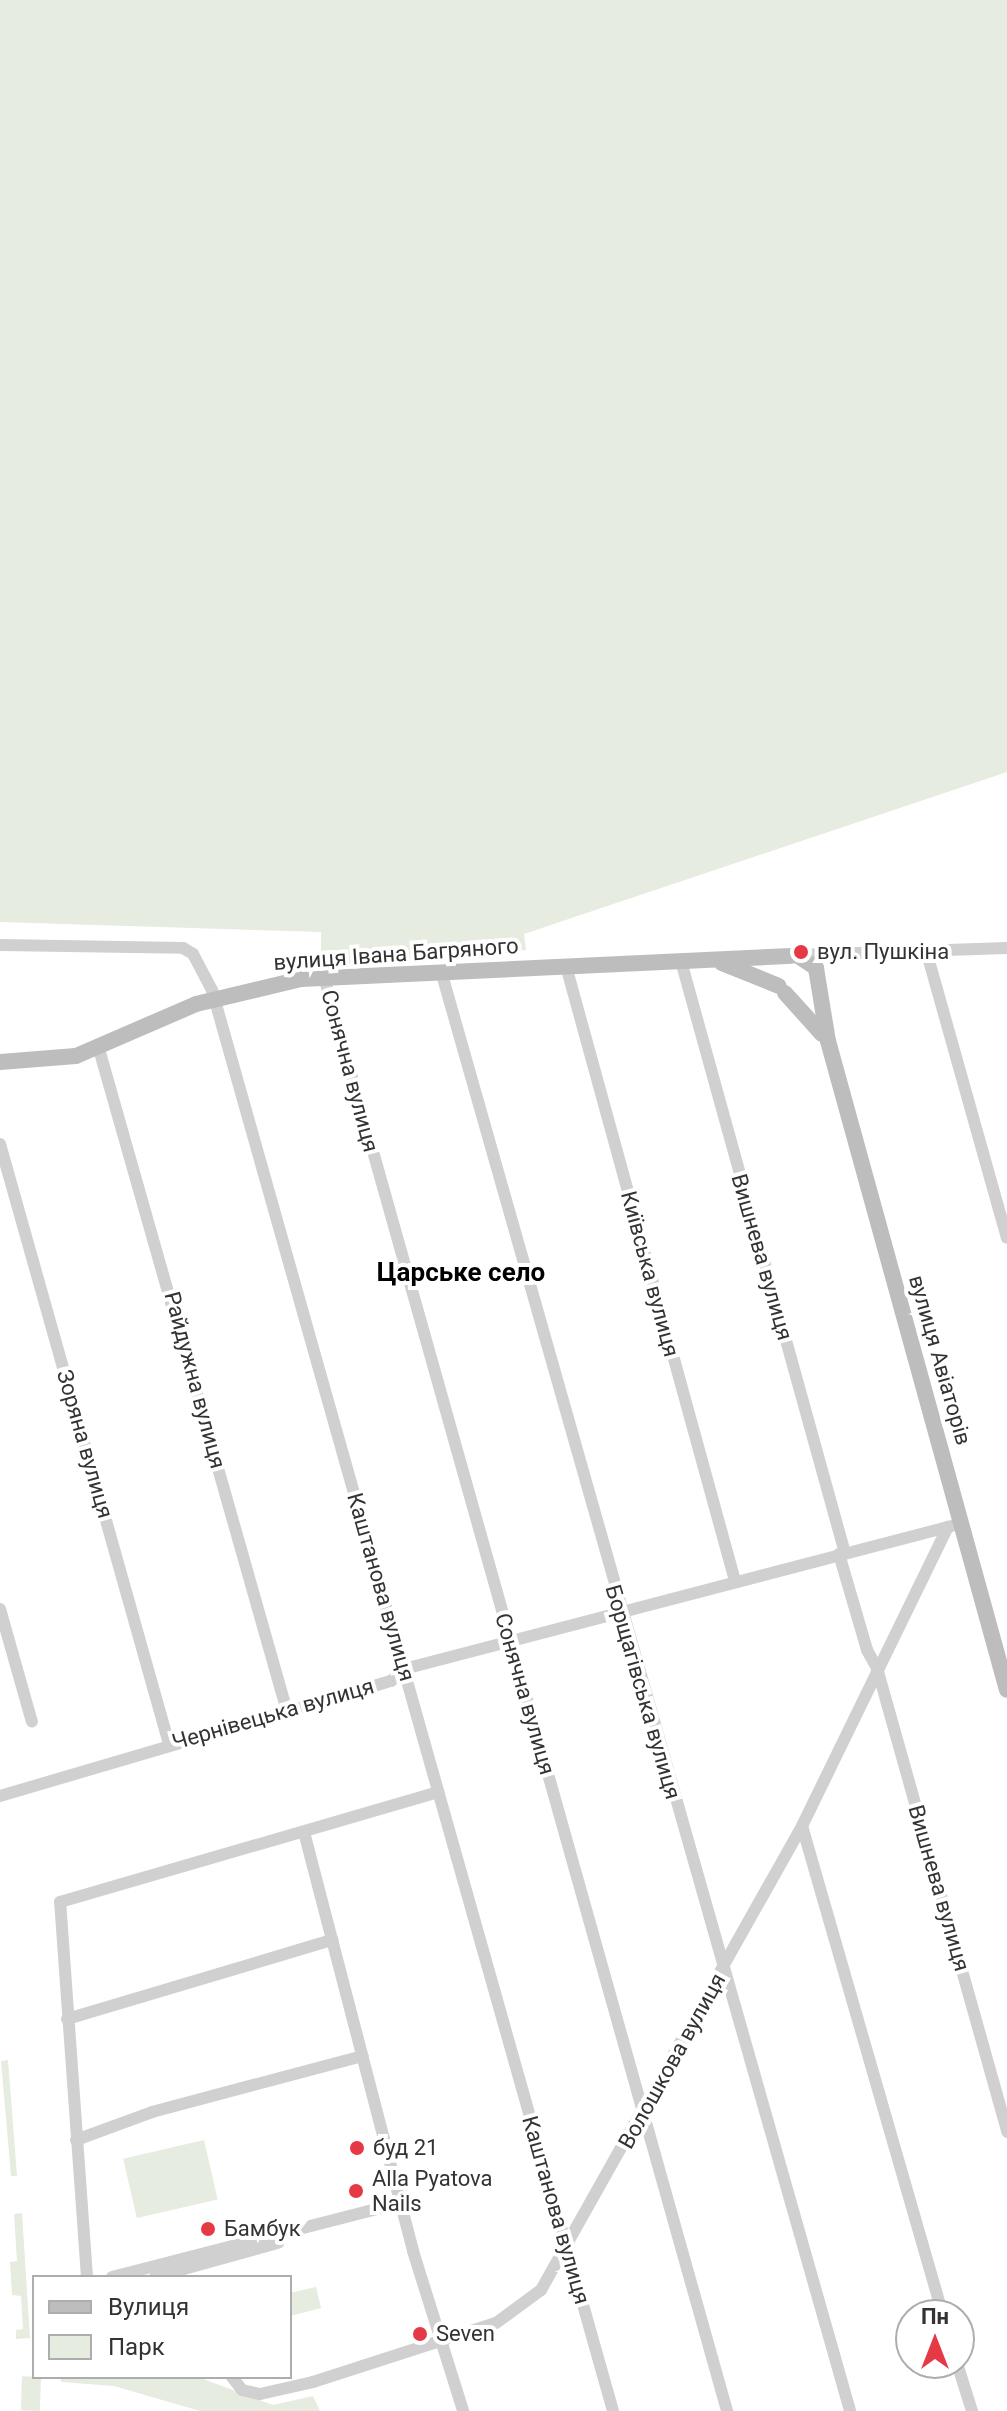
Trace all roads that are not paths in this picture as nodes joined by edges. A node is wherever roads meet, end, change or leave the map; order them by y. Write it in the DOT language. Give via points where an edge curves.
graph roads {
  1 [pos="0,945"];
  2 [pos="1007,948"];
  3 [pos="926,950"];
  4 [pos="851,953"];
  5 [pos="794,956"];
  6 [pos="713,960"];
  7 [pos="681,961"];
  8 [pos="566,966"];
  9 [pos="441,971"];
  10 [pos="324,977"];
  11 [pos="817,980"];
  12 [pos="782,989"];
  13 [pos="215,998"];
  14 [pos="828,1041"];
  15 [pos="99,1049"];
  16 [pos="0,1062"];
  17 [pos="0,1144"];
  18 [pos="1007,1238"];
  19 [pos="955,1525"];
  20 [pos="842,1553"];
  21 [pos="735,1581"];
  22 [pos="0,1609"];
  23 [pos="619,1612"];
  24 [pos="1000,1640"];
  25 [pos="509,1641"];
  26 [pos="877,1668"];
  27 [pos="404,1669"];
  28 [pos="1007,1690"];
  29 [pos="287,1711"];
  30 [pos="32,1722"];
  31 [pos="169,1744"];
  32 [pos="438,1792"];
  33 [pos="0,1796"];
  34 [pos="802,1826"];
  35 [pos="304,1832"];
  36 [pos="332,1940"];
  37 [pos="723,1971"];
  38 [pos="67,2019"];
  39 [pos="363,2056"];
  40 [pos="644,2112"];
  41 [pos="1007,2132"];
  42 [pos="76,2140"];
  43 [pos="401,2203"];
  44 [pos="567,2249"];
  45 [pos="203,2258"];
  46 [pos="87,2275"];
  47 [pos="122,2275"];
  48 [pos="160,2275"];
  49 [pos="207,2275"];
  50 [pos="938,2299"];
  51 [pos="439,2340"];
  52 [pos="234,2379"];
  53 [pos="962,2379"];
  54 [pos="463,2411"];
  55 [pos="613,2411"];
  56 [pos="727,2411"];
  57 [pos="850,2411"];
  58 [pos="972,2411"];
  1 -- 13 [label="street, Каштанова вулиця" via="183,948 204,971"];
  2 -- 3 [label="street, вулиця Івана Багряного"];
  3 -- 4 [label="street, вулиця Івана Багряного"];
  3 -- 18 [label="street"];
  4 -- 5 [label="street, вулиця Івана Багряного"];
  4 -- 11 [label="street" via="825,966"];
  5 -- 6 [label="main road, вулиця Івана Багряного"];
  5 -- 11 [label="main road" via="812,961"];
  5 -- 12 [label="main road" via="778,968"];
  6 -- 7 [label="main road, вулиця Івана Багряного"];
  6 -- 12 [label="main road, вулиця Івана Багряного"];
  7 -- 8 [label="main road, вулиця Івана Багряного"];
  7 -- 20 [label="street, Вишнева вулиця"];
  8 -- 9 [label="main road, вулиця Івана Багряного"];
  8 -- 21 [label="street, Київська вулиця"];
  9 -- 10 [label="main road, вулиця Івана Багряного"];
  9 -- 23 [label="street, Борщагівська вулиця"];
  10 -- 13 [label="main road, вулиця Івана Багряного"];
  10 -- 25 [label="street, Сонячна вулиця"];
  11 -- 12 [label="main road" via="803,996"];
  11 -- 14 [label="main road, вулиця Авіаторів"];
  12 -- 14 [label="main road, вулиця Авіаторів"];
  13 -- 15 [label="main road, вулиця Івана Багряного"];
  13 -- 27 [label="street, Каштанова вулиця"];
  14 -- 19 [label="main road, вулиця Авіаторів"];
  15 -- 16 [label="main road, вулиця Івана Багряного" via="52,1060"];
  15 -- 29 [label="street, Райдужна вулиця"];
  17 -- 31 [label="street, Зоряна вулиця"];
  19 -- 20 [label="street, Чернівецька вулиця"];
  19 -- 24 [label="main road, вулиця Авіаторів"];
  19 -- 26 [label="street, Волошкова вулиця"];
  20 -- 21 [label="street, Чернівецька вулиця"];
  20 -- 26 [label="street, Вишнева вулиця" via="867,1650"];
  21 -- 23 [label="street, Чернівецька вулиця"];
  22 -- 30 [label="street"];
  23 -- 25 [label="street, Чернівецька вулиця"];
  23 -- 37 [label="street, Борщагівська вулиця"];
  24 -- 28 [label="main road, вулиця Авіаторів"];
  25 -- 27 [label="street, Чернівецька вулиця"];
  25 -- 40 [label="street, Сонячна вулиця"];
  26 -- 34 [label="street, Волошкова вулиця"];
  26 -- 41 [label="street, Вишнева вулиця"];
  27 -- 29 [label="street, Чернівецька вулиця" via="391,1681"];
  27 -- 32 [label="street, Каштанова вулиця"];
  29 -- 31 [label="street, Чернівецька вулиця"];
  31 -- 33 [label="street, Чернівецька вулиця"];
  32 -- 35 [label="street"];
  32 -- 44 [label="street, Каштанова вулиця"];
  34 -- 37 [label="street, Волошкова вулиця"];
  34 -- 50 [label="street"];
  35 -- 36 [label="street"];
  35 -- 38 [label="street" via="60,1902"];
  36 -- 38 [label="street"];
  36 -- 39 [label="street"];
  37 -- 40 [label="street, Волошкова вулиця"];
  37 -- 57 [label="street, Борщагівська вулиця"];
  38 -- 42 [label="street"];
  39 -- 42 [label="street" via="152,2112"];
  39 -- 43 [label="street"];
  40 -- 44 [label="street, Волошкова вулиця"];
  40 -- 56 [label="street, Сонячна вулиця"];
  42 -- 46 [label="street"];
  43 -- 45 [label="street" via="291,2231 286,2241"];
  43 -- 51 [label="street"];
  44 -- 51 [label="street, Волошкова вулиця" via="527,2303 496,2323"];
  44 -- 55 [label="street, Каштанова вулиця"];
  45 -- 47 [label="street"];
  45 -- 48 [label="street"];
  45 -- 49 [label="street"];
  51 -- 52 [label="street, Волошкова вулиця" via="260,2394 242,2390"];
  51 -- 54 [label="street"];
  53 -- 58 [label="street"];
}
